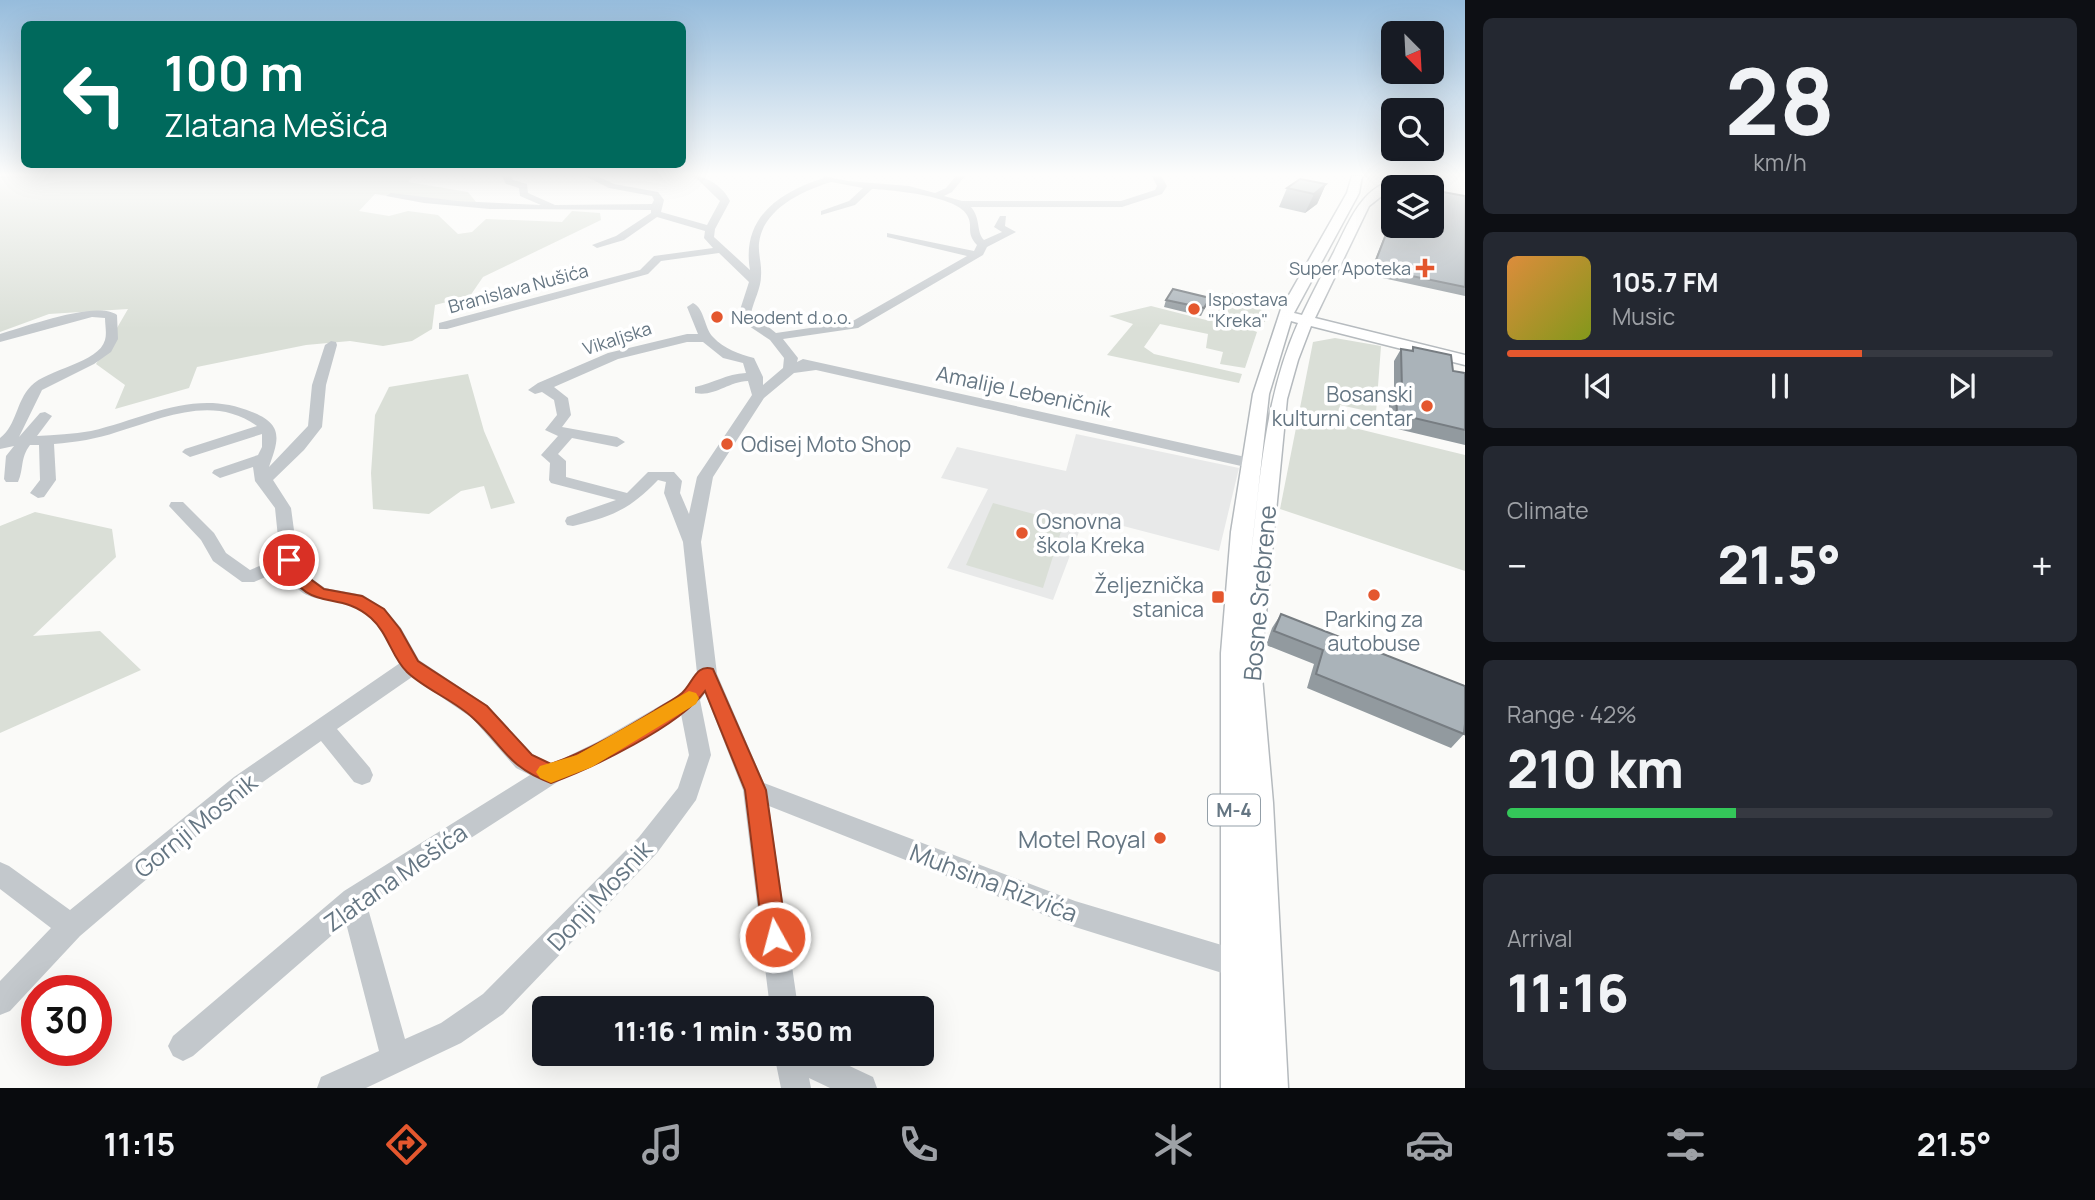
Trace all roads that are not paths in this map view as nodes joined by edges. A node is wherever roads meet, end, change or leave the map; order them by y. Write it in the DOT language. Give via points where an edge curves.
graph roads {
  1 [pos="634,227"];
  2 [pos="704,227"];
  3 [pos="758,227"];
  4 [pos="975,227"];
  5 [pos="999,227"];
  6 [pos="1335,227"];
  7 [pos="1352,227"];
  8 [pos="710,229"];
  9 [pos="927,234"];
  10 [pos="891,235"];
  11 [pos="597,245"];
  12 [pos="979,248"];
  13 [pos="720,250"];
  14 [pos="755,281"];
  15 [pos="693,307"];
  16 [pos="1287,313"];
  17 [pos="1306,317"];
  18 [pos="443,326"];
  19 [pos="774,337"];
  20 [pos="0,338"];
  21 [pos="706,338"];
  22 [pos="331,345"];
  23 [pos="1465,355"];
  24 [pos="1465,360"];
  25 [pos="790,364"];
  26 [pos="758,386"];
  27 [pos="700,390"];
  28 [pos="45,416"];
  29 [pos="267,428"];
  30 [pos="568,433"];
  31 [pos="27,441"];
  32 [pos="46,441"];
  33 [pos="617,442"];
  34 [pos="2,443"];
  35 [pos="190,452"];
  36 [pos="266,458"];
  37 [pos="1250,463"];
  38 [pos="220,473"];
  39 [pos="12,479"];
  40 [pos="263,481"];
  41 [pos="38,493"];
  42 [pos="630,499"];
  43 [pos="177,506"];
  44 [pos="573,521"];
  45 [pos="692,541"];
  46 [pos="289,560"];
  47 [pos="412,666"];
  48 [pos="707,674"];
  49 [pos="689,699"];
  50 [pos="323,728"];
  51 [pos="551,774"];
  52 [pos="362,775"];
  53 [pos="755,790"];
  54 [pos="0,874"];
  55 [pos="353,900"];
  56 [pos="71,927"];
  57 [pos="1236,963"];
  58 [pos="782,996"];
  59 [pos="0,1001"];
  60 [pos="183,1046"];
  61 [pos="396,1059"];
  62 [pos="793,1066"];
  63 [pos="816,1066"];
  64 [pos="332,1088"];
  65 [pos="796,1088"];
  66 [pos="862,1088"];
  67 [pos="1239,1088"];
  68 [pos="1270,1088"];
  1 -- 11 [label="street, Branislava Nušića" via="620,238"];
  2 -- 8 [label="street"];
  3 -- 14 [label="street" via="752,253"];
  4 -- 12 [label="street"];
  5 -- 12 [label="street" via="1012,232"];
  6 -- 16 [label="main road, M-4"];
  7 -- 17 [label="main road, M-4"];
  8 -- 13 [label="street" via="709,239"];
  9 -- 12 [label="street"];
  10 -- 12 [label="street" via="952,248"];
  12 -- 19 [label="street" via="910,295 854,325"];
  13 -- 14 [label="street"];
  13 -- 18 [label="street, Branislava Nušića" via="658,258 644,272"];
  14 -- 19 [label="street" via="746,313"];
  15 -- 21 [label="street"];
  16 -- 17 [label="main road"];
  16 -- 37 [label="main road, Bosne Srebrene / M-4" via="1261,394"];
  17 -- 23 [label="main road"];
  17 -- 24 [label="main road"];
  17 -- 68 [label="main road, Bosne Srebrene / M-4" via="1279,399 1248,665 1259,803"];
  19 -- 25 [label="street"];
  20 -- 34 [label="street" via="92,313 111,315 107,349 38,386 29,396 23,417"];
  21 -- 26 [label="street" via="728,355 749,361"];
  21 -- 30 [label="street, Vikaljska" via="628,351 539,388 561,398 565,415 552,430"];
  22 -- 40 [label="street" via="319,385 315,427"];
  25 -- 26 [label="street"];
  25 -- 37 [label="street, Amalije Lebeničnik"];
  26 -- 27 [label="street" via="729,378"];
  26 -- 45 [label="street" via="705,477"];
  28 -- 31 [label="street"];
  29 -- 32 [label="street" via="232,409 197,404 91,435"];
  29 -- 35 [label="street"];
  29 -- 36 [label="street" via="272,446"];
  30 -- 33 [label="street"];
  30 -- 42 [label="street" via="549,454 558,461 557,480"];
  31 -- 32 [label="street"];
  31 -- 34 [label="street"];
  31 -- 39 [label="street" via="14,456"];
  32 -- 41 [label="street" via="48,480"];
  36 -- 38 [label="street"];
  36 -- 40 [label="street" via="260,468"];
  37 -- 57 [label="main road, Bosne Srebrene / M-4" via="1233,653"];
  40 -- 46 [label="street" via="283,508"];
  42 -- 44 [label="street" via="615,509"];
  42 -- 45 [label="street" via="654,475 667,475 674,481 672,493"];
  43 -- 46 [label="street" via="208,537 219,557 248,578"];
  45 -- 48 [label="street"];
  46 -- 47 [label="street" via="298,578 320,594 356,600 378,614"];
  47 -- 50 [label="street, Gornji Mosnik"];
  47 -- 51 [label="street" via="480,712 524,761"];
  48 -- 49 [label="street"];
  48 -- 53 [label="street"];
  49 -- 51 [label="street, Zlatana Mešića" via="585,761"];
  49 -- 61 [label="street, Donji Mosnik" via="700,755 688,793 648,845 493,1004 450,1033"];
  50 -- 52 [label="street"];
  50 -- 56 [label="street, Gornji Mosnik" via="242,783"];
  51 -- 55 [label="street, Zlatana Mešića"];
  53 -- 57 [label="street, Muhsina Rizvića" via="1075,914"];
  53 -- 58 [label="street"];
  54 -- 56 [label="street"];
  55 -- 60 [label="street, Zlatana Mešića"];
  55 -- 61 [label="street"];
  56 -- 59 [label="street, Gornji Mosnik"];
  57 -- 67 [label="main road, Bosne Srebrene / M-4"];
  61 -- 64 [label="street, Donji Mosnik"];
  62 -- 65 [label="street"];
  63 -- 66 [label="street"];
}
